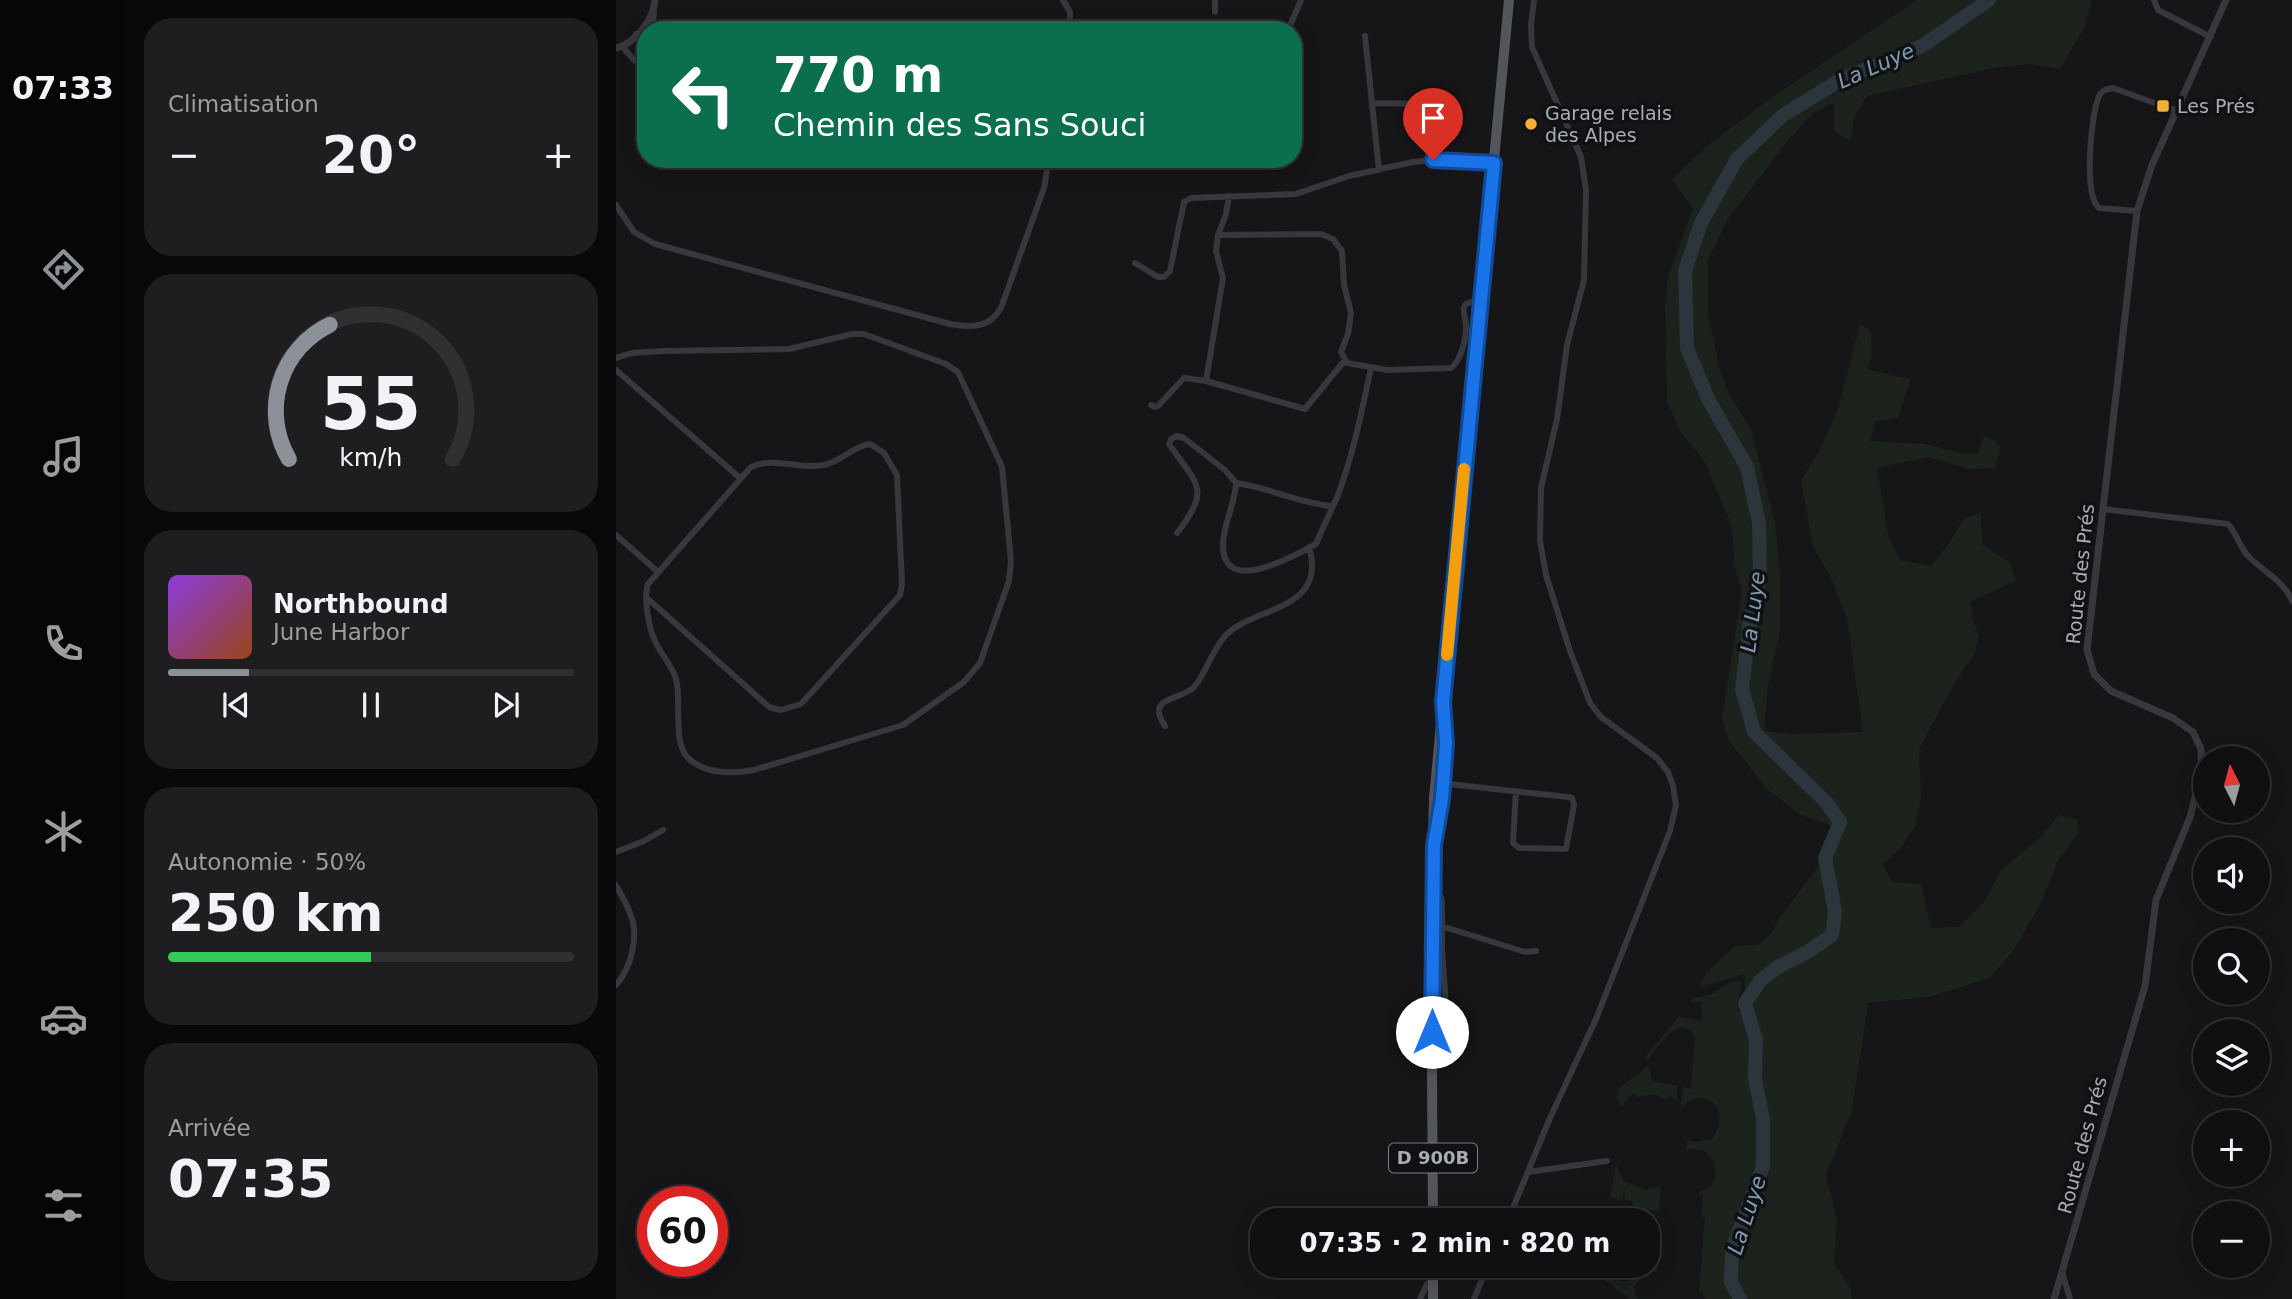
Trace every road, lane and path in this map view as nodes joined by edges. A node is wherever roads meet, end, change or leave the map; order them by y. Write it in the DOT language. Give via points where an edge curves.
graph roads {
  1 [pos="655,0"];
  2 [pos="1063,0"];
  3 [pos="1215,0"];
  4 [pos="1301,0"];
  5 [pos="1509,0"];
  6 [pos="1534,0"];
  7 [pos="2154,0"];
  8 [pos="2226,0"];
  9 [pos="1215,12"];
  10 [pos="654,13"];
  11 [pos="647,21"];
  12 [pos="653,21"];
  13 [pos="1070,21"];
  14 [pos="1292,21"];
  15 [pos="636,34"];
  16 [pos="1365,36"];
  17 [pos="2211,37"];
  18 [pos="619,47"];
  19 [pos="637,59"];
  20 [pos="634,60"];
  21 [pos="637,62"];
  22 [pos="1372,103"];
  23 [pos="2177,111"];
  24 [pos="1433,160"];
  25 [pos="1494,163"];
  26 [pos="1047,168"];
  27 [pos="1379,170"];
  28 [pos="1229,196"];
  29 [pos="616,205"];
  30 [pos="2137,211"];
  31 [pos="1218,235"];
  32 [pos="1135,263"];
  33 [pos="1480,301"];
  34 [pos="616,358"];
  35 [pos="1345,360"];
  36 [pos="1371,368"];
  37 [pos="616,370"];
  38 [pos="1206,381"];
  39 [pos="1151,405"];
  40 [pos="740,478"];
  41 [pos="1236,483"];
  42 [pos="1331,506"];
  43 [pos="2103,509"];
  44 [pos="1177,533"];
  45 [pos="616,535"];
  46 [pos="1309,547"];
  47 [pos="658,572"];
  48 [pos="647,598"];
  49 [pos="2292,601"];
  50 [pos="1165,726"];
  51 [pos="1439,783"];
  52 [pos="1516,791"];
  53 [pos="663,830"];
  54 [pos="616,852"];
  55 [pos="616,885"];
  56 [pos="1432,891"];
  57 [pos="1441,926"];
  58 [pos="1536,951"];
  59 [pos="616,985"];
  60 [pos="1446,1006"];
  61 [pos="1607,1161"];
  62 [pos="1528,1172"];
  63 [pos="1433,1208"];
  64 [pos="1513,1208"];
  65 [pos="2062,1272"];
  66 [pos="1483,1278"];
  67 [pos="1433,1280"];
  68 [pos="1420,1299"];
  69 [pos="1433,1299"];
  70 [pos="1474,1299"];
  71 [pos="2054,1299"];
  72 [pos="2070,1299"];
  1 -- 10 [label="street"];
  2 -- 13 [label="street"];
  3 -- 9 [label="street"];
  4 -- 14 [label="street"];
  5 -- 25 [label="main road, D 900B"];
  6 -- 62 [label="street" via="1532,47 1581,157 1586,190 1584,280 1541,488 1544,564 1590,703 1601,718 1657,758 1674,786 1676,805 1596,1019"];
  7 -- 17 [label="street" via="2158,10"];
  8 -- 17 [label="street, Route des Prés"];
  10 -- 11 [label="street"];
  10 -- 12 [label="street"];
  15 -- 18 [label="street"];
  16 -- 22 [label="street"];
  17 -- 23 [label="street, Route des Prés"];
  18 -- 20 [label="street"];
  19 -- 20 [label="street"];
  20 -- 21 [label="street"];
  22 -- 24 [label="street" via="1428,104"];
  22 -- 27 [label="street"];
  23 -- 30 [label="street, Route des Prés"];
  23 -- 30 [label="street" via="2113,88 2099,96 2090,141 2091,199 2099,208"];
  24 -- 25 [label="street"];
  24 -- 27 [label="street"];
  25 -- 33 [label="main road, D 900B"];
  26 -- 29 [label="street" via="1001,308 988,322 972,327 655,244 634,232"];
  27 -- 28 [label="street" via="1296,194"];
  28 -- 31 [label="street"];
  28 -- 32 [label="street" via="1184,202 1170,271 1164,277"];
  30 -- 43 [label="street, Route des Prés"];
  31 -- 35 [label="street" via="1321,234 1333,239 1342,251 1351,313 1341,352"];
  31 -- 38 [label="street" via="1216,251 1223,278"];
  33 -- 36 [label="street" via="1469,302 1462,310 1466,331 1456,365 1445,369"];
  33 -- 51 [label="main road, D 900B"];
  34 -- 48 [label="street" via="662,351 789,349 864,334 958,372 1004,473 1011,572 983,656 964,682 903,725 754,770 705,769 681,747 676,681 656,643"];
  35 -- 36 [label="street"];
  35 -- 38 [label="street" via="1305,409"];
  36 -- 42 [label="street" via="1346,469"];
  37 -- 40 [label="street"];
  38 -- 39 [label="street" via="1184,378 1158,406"];
  40 -- 47 [label="street"];
  40 -- 48 [label="street" via="760,463 822,466 866,444 875,446 887,456 897,475 902,584 897,601 807,700 781,710 769,707"];
  41 -- 42 [label="street"];
  41 -- 44 [label="street" via="1184,438 1171,439 1169,444 1198,485 1198,500"];
  41 -- 46 [label="street" via="1223,545 1228,562 1247,571 1260,570"];
  42 -- 46 [label="street" via="1315,544"];
  43 -- 49 [label="street" via="2228,524 2249,557"];
  43 -- 65 [label="street, Route des Prés" via="2087,639 2089,663 2111,691 2173,718 2193,732 2201,749 2202,771 2190,817 2156,900 2145,986"];
  45 -- 47 [label="street"];
  46 -- 50 [label="street" via="1313,558 1308,584 1276,610 1227,634 1193,688 1162,703 1158,717"];
  47 -- 48 [label="street" via="647,586"];
  51 -- 52 [label="street"];
  51 -- 56 [label="main road, D 900B"];
  52 -- 52 [label="street" via="1572,798 1566,849 1513,843"];
  53 -- 54 [label="street"];
  55 -- 59 [label="street" via="633,927 632,951"];
  56 -- 57 [label="street" via="1441,897"];
  56 -- 63 [label="main road, D 900B"];
  57 -- 58 [label="street" via="1525,952"];
  57 -- 60 [label="street"];
  61 -- 62 [label="street"];
  62 -- 64 [label="street"];
  65 -- 71 [label="street, Route des Prés"];
  65 -- 72 [label="street"];
  66 -- 70 [label="street"];
  67 -- 68 [label="street"];
  67 -- 69 [label="main road"];
}
